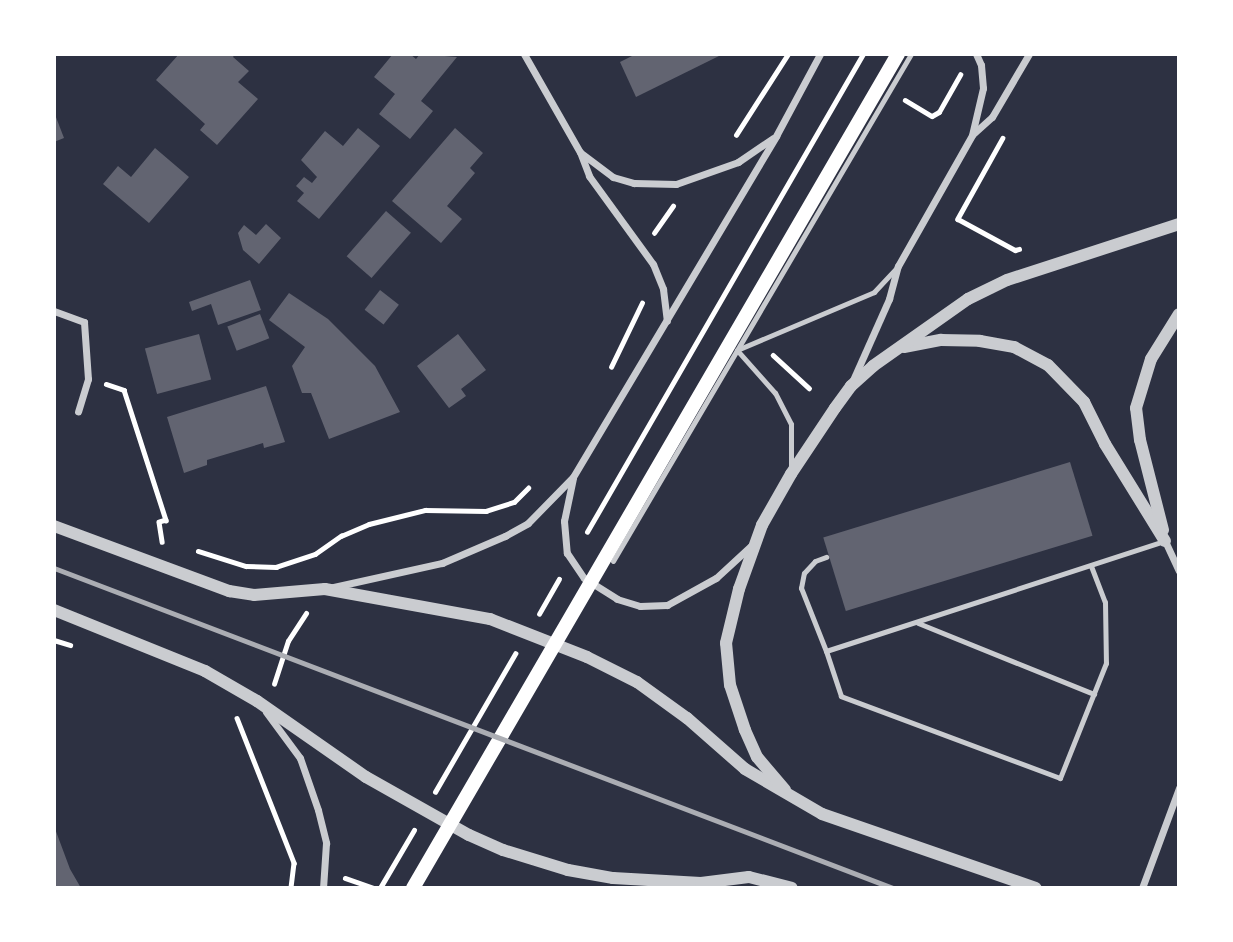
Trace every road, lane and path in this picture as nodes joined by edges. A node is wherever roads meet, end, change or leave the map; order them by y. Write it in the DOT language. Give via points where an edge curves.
graph roads {
  1 [pos="524,54"];
  2 [pos="788,54"];
  3 [pos="820,54"];
  4 [pos="863,54"];
  5 [pos="898,54"];
  6 [pos="911,54"];
  7 [pos="976,54"];
  8 [pos="1029,54"];
  9 [pos="966,65"];
  10 [pos="889,91"];
  11 [pos="972,135"];
  12 [pos="776,136"];
  13 [pos="727,141"];
  14 [pos="580,152"];
  15 [pos="679,198"];
  16 [pos="963,212"];
  17 [pos="1179,224"];
  18 [pos="654,234"];
  19 [pos="1026,247"];
  20 [pos="898,266"];
  21 [pos="642,294"];
  22 [pos="54,311"];
  23 [pos="1179,314"];
  24 [pos="667,321"];
  25 [pos="897,349"];
  26 [pos="737,350"];
  27 [pos="770,352"];
  28 [pos="610,368"];
  29 [pos="88,379"];
  30 [pos="851,386"];
  31 [pos="809,388"];
  32 [pos="78,411"];
  33 [pos="791,474"];
  34 [pos="573,477"];
  35 [pos="535,482"];
  36 [pos="54,526"];
  37 [pos="583,537"];
  38 [pos="1165,541"];
  39 [pos="755,543"];
  40 [pos="173,545"];
  41 [pos="186,548"];
  42 [pos="827,557"];
  43 [pos="613,561"];
  44 [pos="1091,566"];
  45 [pos="1179,571"];
  46 [pos="562,573"];
  47 [pos="325,589"];
  48 [pos="310,606"];
  49 [pos="54,610"];
  50 [pos="534,621"];
  51 [pos="917,623"];
  52 [pos="521,645"];
  53 [pos="826,650"];
  54 [pos="275,684"];
  55 [pos="1094,694"];
  56 [pos="257,701"];
  57 [pos="239,719"];
  58 [pos="1179,788"];
  59 [pos="433,796"];
  60 [pos="792,798"];
  61 [pos="420,820"];
  62 [pos="360,883"];
  63 [pos="695,886"];
  64 [pos="291,888"];
  65 [pos="323,888"];
  66 [pos="374,888"];
  67 [pos="380,888"];
  68 [pos="413,888"];
  69 [pos="792,888"];
  70 [pos="1036,888"];
  71 [pos="1142,888"];
  1 -- 14 [label="street"];
  2 -- 13 [label="path" via="737,134"];
  3 -- 12 [label="street"];
  4 -- 37 [label="path"];
  5 -- 68 [label="main road"];
  6 -- 10 [label="lane"];
  7 -- 11 [label="street" via="983,88"];
  8 -- 11 [label="street" via="992,117"];
  9 -- 10 [label="path" via="939,112 932,116"];
  10 -- 26 [label="lane"];
  11 -- 20 [label="street"];
  12 -- 14 [label="street" via="738,162 676,184 634,183 613,177"];
  12 -- 24 [label="street"];
  14 -- 24 [label="street" via="589,176 653,264 663,289"];
  15 -- 18 [label="path"];
  16 -- 19 [label="path" via="958,219 1015,250"];
  17 -- 25 [label="street" via="1007,279 934,320"];
  20 -- 26 [label="lane" via="874,292"];
  20 -- 30 [label="street" via="889,299"];
  21 -- 28 [label="path" via="636,320"];
  22 -- 29 [label="street" via="84,322"];
  23 -- 38 [label="street" via="1151,359 1136,408"];
  24 -- 34 [label="street"];
  25 -- 30 [label="street"];
  25 -- 38 [label="street" via="922,342 980,341 1014,346 1048,365 1084,402"];
  26 -- 33 [label="lane" via="775,393 791,424"];
  26 -- 43 [label="lane"];
  27 -- 31 [label="path"];
  29 -- 32 [label="street"];
  29 -- 40 [label="path" via="124,390 166,520 159,522 161,542"];
  30 -- 33 [label="street"];
  33 -- 39 [label="street"];
  34 -- 39 [label="street" via="564,521 568,554 584,578 617,599 640,606 667,605 716,578"];
  34 -- 47 [label="street" via="528,523 494,541 442,563"];
  35 -- 41 [label="path" via="514,502 486,511 425,510 396,516 276,567 246,566"];
  36 -- 47 [label="street" via="229,592 254,595"];
  38 -- 44 [label="lane"];
  38 -- 45 [label="street"];
  39 -- 60 [label="street" via="738,589 726,643 730,685 757,757"];
  42 -- 53 [label="lane" via="815,561 804,573 801,588"];
  44 -- 51 [label="lane"];
  44 -- 55 [label="lane" via="1105,602 1106,663"];
  46 -- 50 [label="path"];
  47 -- 60 [label="street" via="490,619 560,646 637,682 745,769"];
  48 -- 54 [label="path" via="288,640"];
  49 -- 56 [label="street" via="205,671"];
  51 -- 53 [label="lane"];
  51 -- 55 [label="lane"];
  52 -- 59 [label="path"];
  53 -- 55 [label="lane" via="842,696 1060,778"];
  56 -- 63 [label="street" via="366,777 503,850 568,870"];
  56 -- 65 [label="street" via="300,758 326,843"];
  57 -- 64 [label="path" via="294,863"];
  58 -- 71 [label="street"];
  60 -- 70 [label="street" via="878,835"];
  61 -- 67 [label="path"];
  62 -- 66 [label="path"];
  63 -- 69 [label="street" via="749,877"];
}
